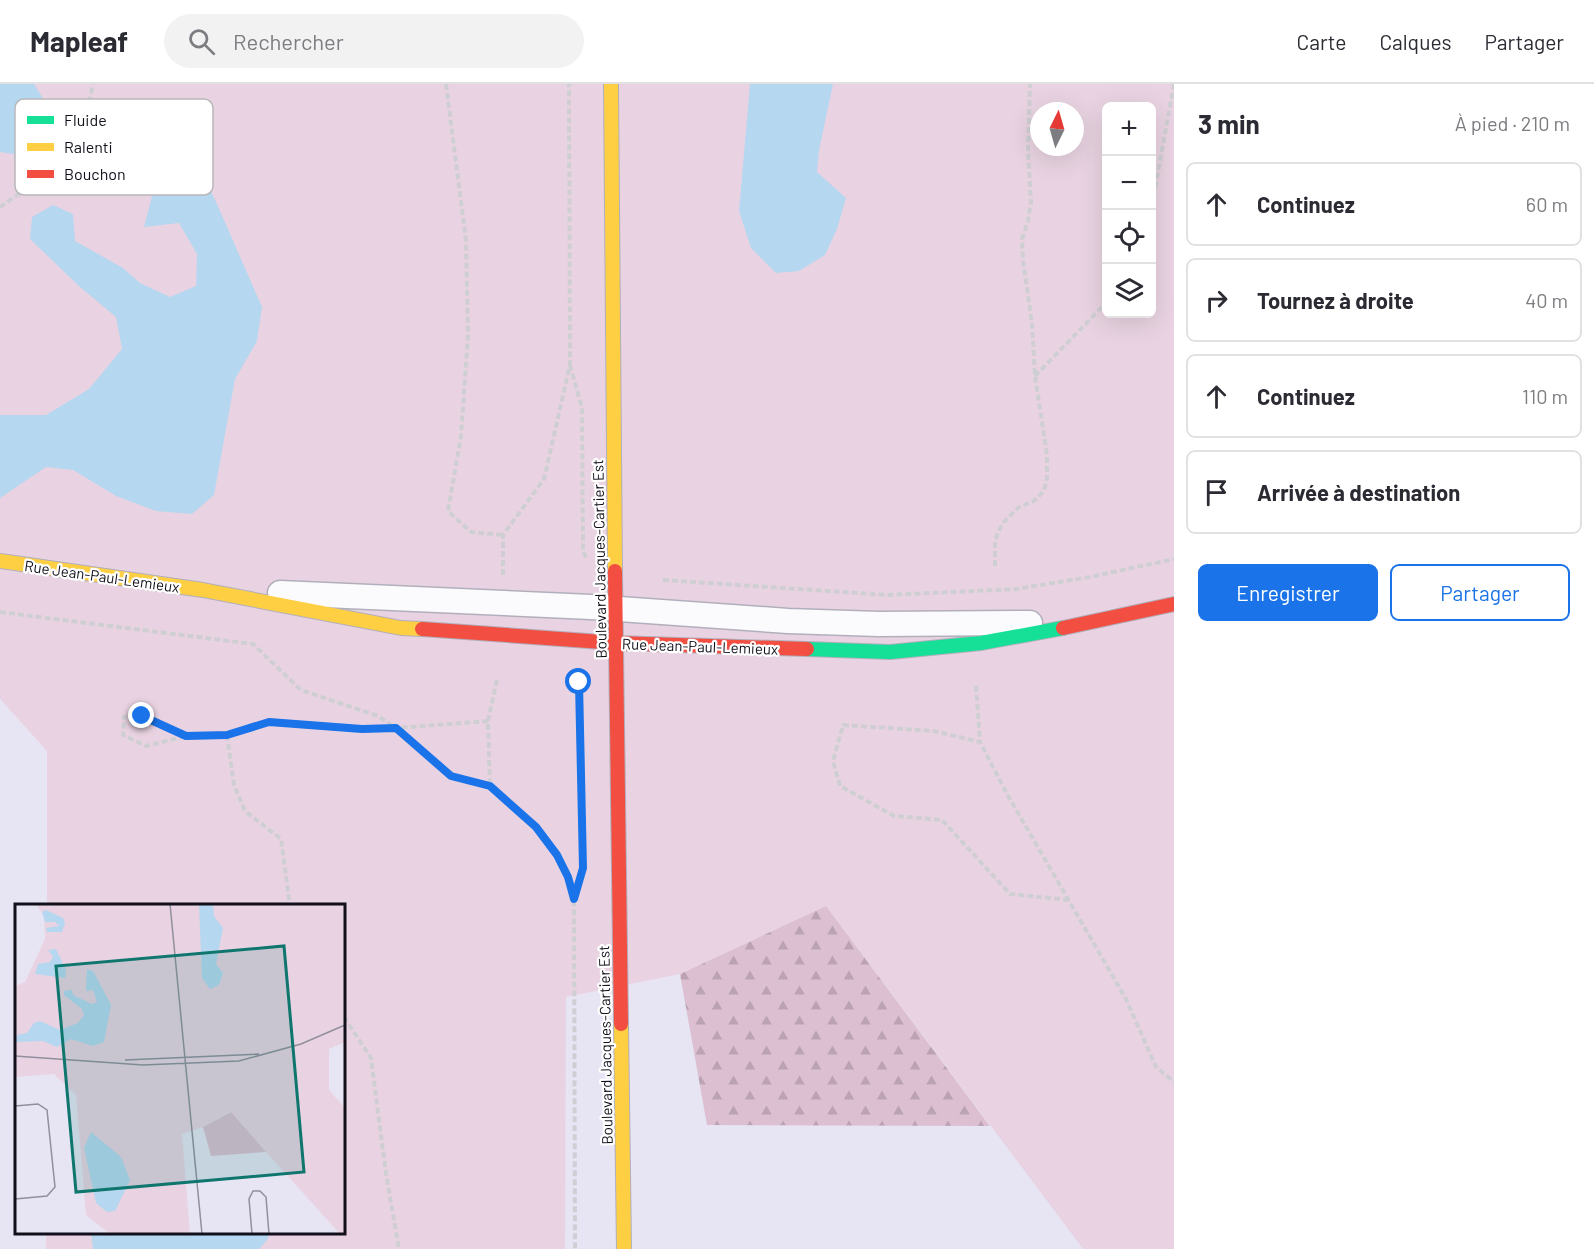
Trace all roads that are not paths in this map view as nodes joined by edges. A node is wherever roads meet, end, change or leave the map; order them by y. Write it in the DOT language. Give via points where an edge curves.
graph roads {
  1 [pos="611,84"];
  2 [pos="0,561"];
  3 [pos="203,590"];
  4 [pos="1174,604"];
  5 [pos="615,608"];
  6 [pos="1090,623"];
  7 [pos="616,643"];
  8 [pos="624,1249"];
  1 -- 5 [label="street, Boulevard Jacques-Cartier Est"];
  2 -- 3 [label="street, Rue Jean-Paul-Lemieux"];
  3 -- 5 [label="street, Rue Jean-Paul-Lemieux"];
  3 -- 7 [label="street, Rue Jean-Paul-Lemieux" via="401,628"];
  4 -- 6 [label="street, Rue Jean-Paul-Lemieux"];
  5 -- 6 [label="street, Rue Jean-Paul-Lemieux" via="788,621"];
  5 -- 7 [label="street, Boulevard Jacques-Cartier Est"];
  6 -- 7 [label="street, Rue Jean-Paul-Lemieux" via="981,643 890,652"];
  7 -- 8 [label="street, Boulevard Jacques-Cartier Est"];
}
